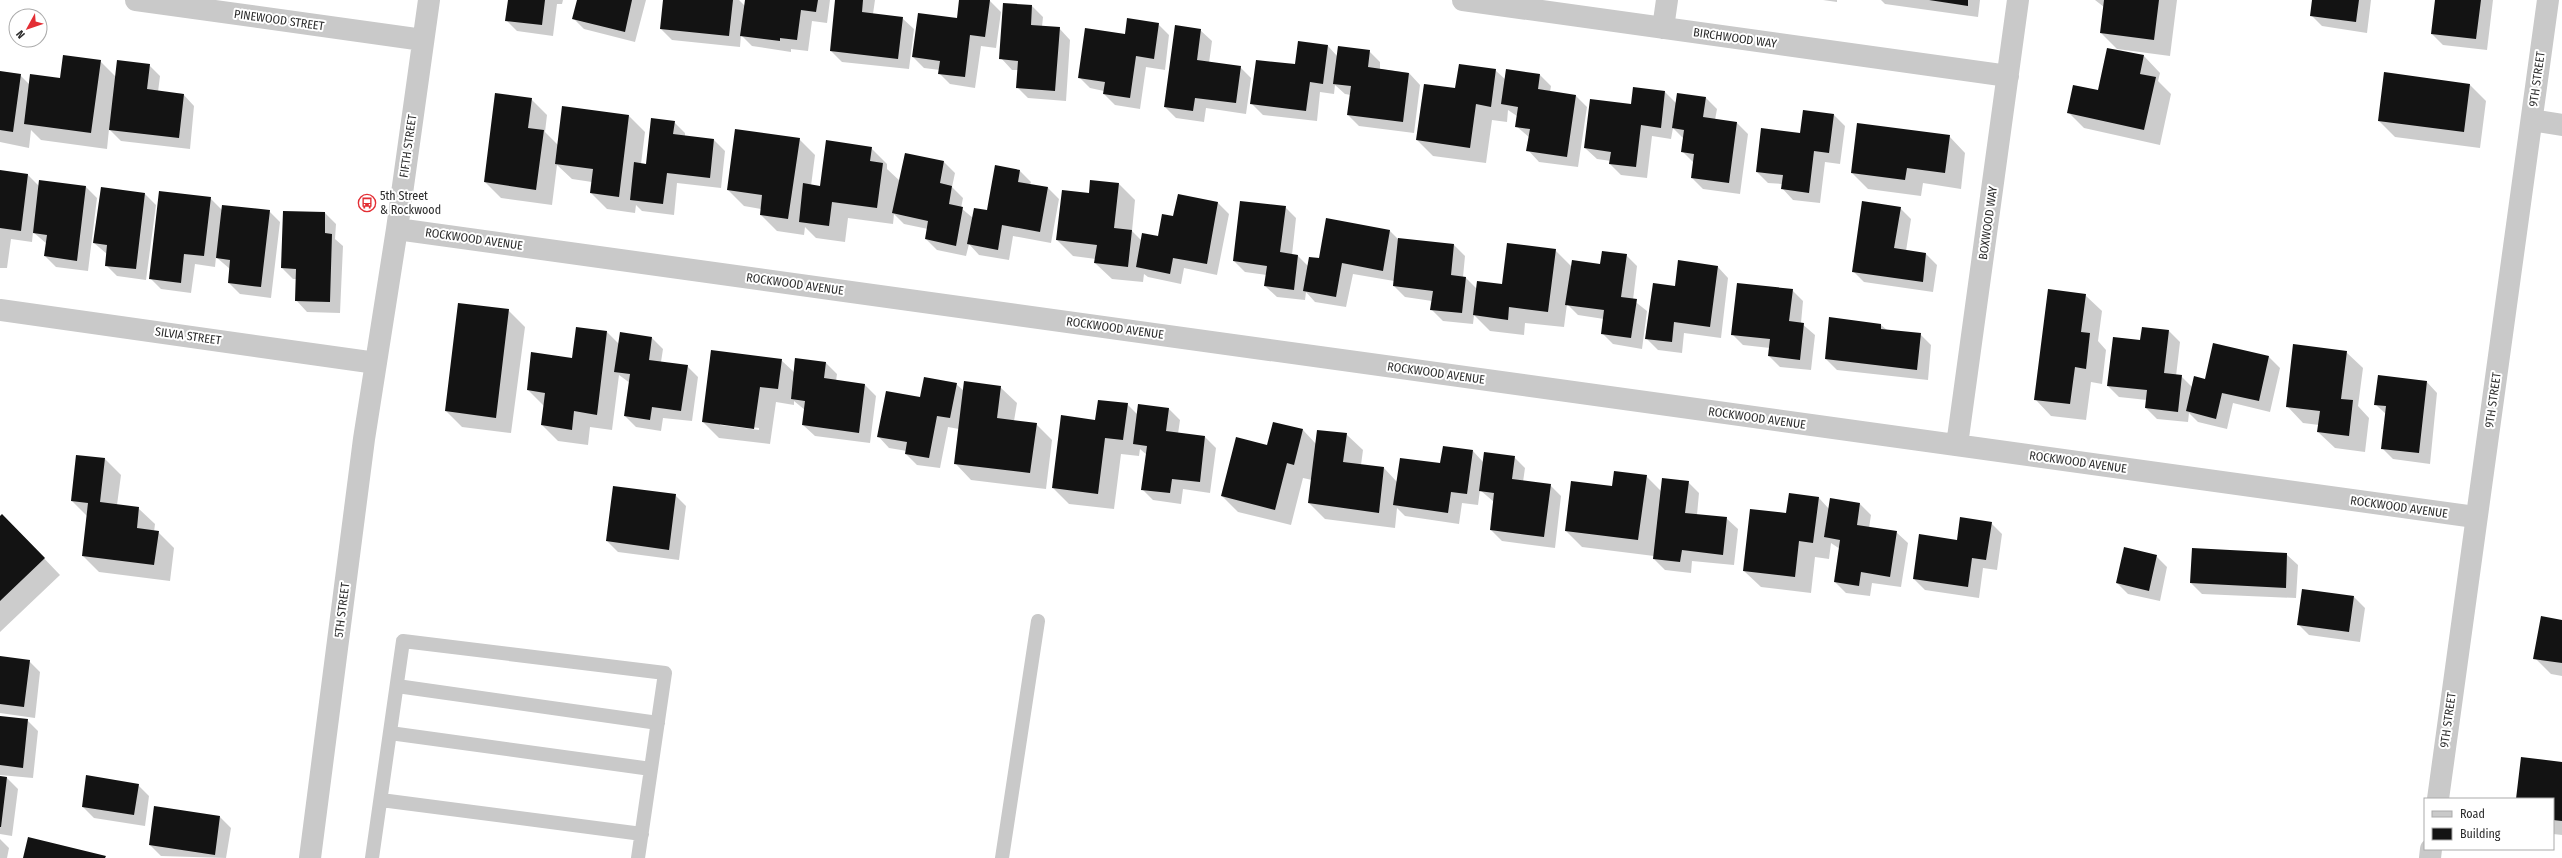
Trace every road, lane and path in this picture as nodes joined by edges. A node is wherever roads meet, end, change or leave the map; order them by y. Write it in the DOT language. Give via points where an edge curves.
graph roads {
  1 [pos="136,0"];
  2 [pos="429,0"];
  3 [pos="1463,0"];
  4 [pos="1667,0"];
  5 [pos="2018,0"];
  6 [pos="2548,0"];
  7 [pos="1663,28"];
  8 [pos="423,40"];
  9 [pos="2008,76"];
  10 [pos="2532,120"];
  11 [pos="2562,125"];
  12 [pos="397,228"];
  13 [pos="0,310"];
  14 [pos="376,363"];
  15 [pos="1957,445"];
  16 [pos="2475,517"];
  17 [pos="1038,621"];
  18 [pos="397,686"];
  19 [pos="658,723"];
  20 [pos="390,733"];
  21 [pos="651,770"];
  22 [pos="2438,798"];
  23 [pos="381,800"];
  24 [pos="642,834"];
  25 [pos="310,858"];
  26 [pos="372,858"];
  27 [pos="638,858"];
  28 [pos="1002,858"];
  1 -- 8 [label="street, PINEWOOD STREET"];
  2 -- 8 [label="street, FIFTH STREET"];
  3 -- 7 [label="street, BIRCHWOOD WAY"];
  4 -- 7 [label="street"];
  5 -- 9 [label="street, BOXWOOD WAY"];
  6 -- 10 [label="street, 9TH STREET"];
  7 -- 9 [label="street, BIRCHWOOD WAY"];
  8 -- 12 [label="street, FIFTH STREET"];
  9 -- 15 [label="street, BOXWOOD WAY"];
  10 -- 11 [label="street"];
  10 -- 16 [label="street, 9TH STREET"];
  12 -- 14 [label="street, FIFTH STREET"];
  12 -- 15 [label="street, ROCKWOOD AVENUE"];
  13 -- 14 [label="street, SILVIA STREET"];
  14 -- 25 [label="street, 5TH STREET"];
  15 -- 16 [label="street, ROCKWOOD AVENUE"];
  16 -- 22 [label="street, 9TH STREET"];
  17 -- 28 [label="lane"];
  18 -- 19 [label="lane"];
  18 -- 19 [label="lane" via="403,641 666,673"];
  18 -- 20 [label="lane"];
  19 -- 21 [label="lane"];
  20 -- 21 [label="lane"];
  20 -- 23 [label="lane"];
  21 -- 24 [label="lane"];
  23 -- 24 [label="lane"];
  23 -- 26 [label="lane"];
  24 -- 27 [label="lane"];
}
